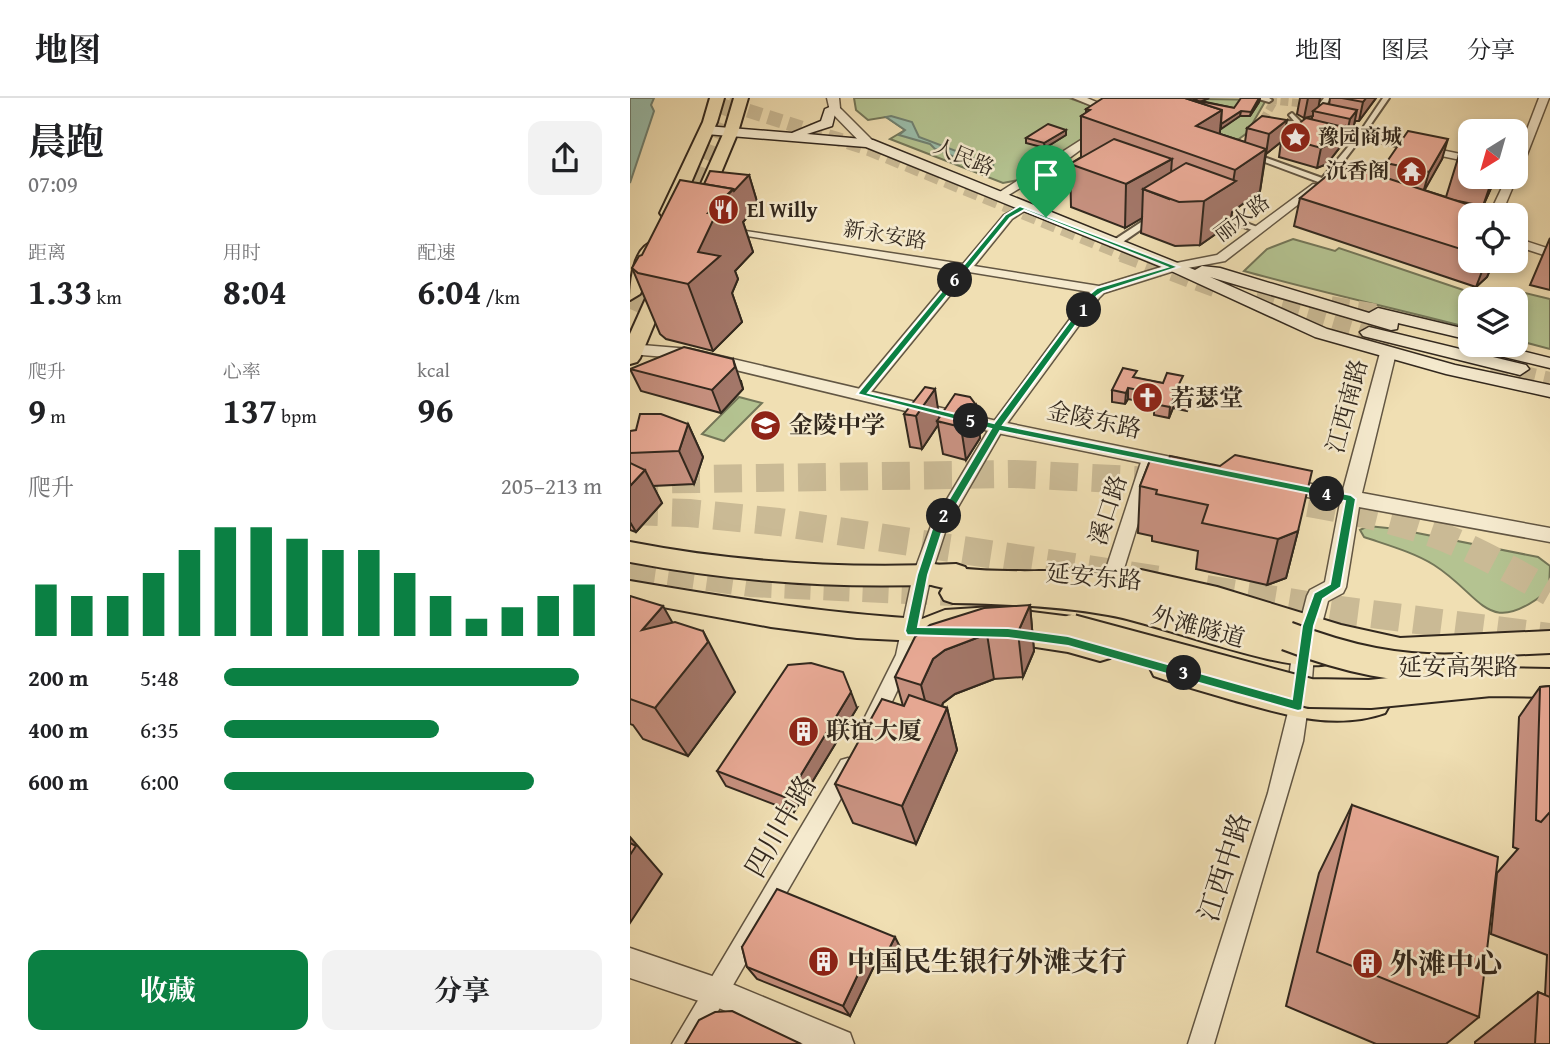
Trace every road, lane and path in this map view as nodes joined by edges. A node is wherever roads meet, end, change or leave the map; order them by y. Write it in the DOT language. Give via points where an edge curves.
graph roads {
  1 [pos="717,98"];
  2 [pos="741,98"];
  3 [pos="1078,98"];
  4 [pos="1258,98"];
  5 [pos="1328,98"];
  6 [pos="1386,98"];
  7 [pos="1544,98"];
  8 [pos="1269,100"];
  9 [pos="834,104"];
  10 [pos="1130,107"];
  11 [pos="1121,115"];
  12 [pos="1292,115"];
  13 [pos="1538,115"];
  14 [pos="1550,117"];
  15 [pos="1317,118"];
  16 [pos="1308,121"];
  17 [pos="1269,123"];
  18 [pos="1299,123"];
  19 [pos="1361,130"];
  20 [pos="706,131"];
  21 [pos="731,132"];
  22 [pos="1301,133"];
  23 [pos="784,136"];
  24 [pos="1528,140"];
  25 [pos="868,143"];
  26 [pos="1343,143"];
  27 [pos="1353,145"];
  28 [pos="1245,153"];
  29 [pos="1458,156"];
  30 [pos="1064,157"];
  31 [pos="1076,162"];
  32 [pos="1330,183"];
  33 [pos="998,197"];
  34 [pos="1023,208"];
  35 [pos="1169,208"];
  36 [pos="1206,210"];
  37 [pos="694,215"];
  38 [pos="716,228"];
  39 [pos="1258,229"];
  40 [pos="1115,244"];
  41 [pos="1528,247"];
  42 [pos="1550,253"];
  43 [pos="670,265"];
  44 [pos="966,267"];
  45 [pos="1175,267"];
  46 [pos="1100,290"];
  47 [pos="1225,292"];
  48 [pos="630,294"];
  49 [pos="1378,313"];
  50 [pos="1339,332"];
  51 [pos="1458,332"];
  52 [pos="1458,341"];
  53 [pos="1528,350"];
  54 [pos="631,352"];
  55 [pos="1388,353"];
  56 [pos="1550,355"];
  57 [pos="1525,357"];
  58 [pos="1550,363"];
  59 [pos="1550,377"];
  60 [pos="1550,384"];
  61 [pos="1550,391"];
  62 [pos="862,394"];
  63 [pos="997,427"];
  64 [pos="1150,459"];
  65 [pos="1191,467"];
  66 [pos="1260,481"];
  67 [pos="1351,499"];
  68 [pos="1550,535"];
  69 [pos="630,552"];
  70 [pos="1105,584"];
  71 [pos="630,591"];
  72 [pos="948,592"];
  73 [pos="1075,623"];
  74 [pos="915,631"];
  75 [pos="1550,642"];
  76 [pos="1299,660"];
  77 [pos="1550,669"];
  78 [pos="1550,681"];
  79 [pos="1477,692"];
  80 [pos="1550,695"];
  81 [pos="1365,699"];
  82 [pos="630,963"];
  83 [pos="715,992"];
  84 [pos="685,1044"];
  85 [pos="839,1044"];
  86 [pos="1201,1044"];
  1 -- 20 [label="main road"];
  2 -- 21 [label="main road"];
  3 -- 11 [label="street"];
  4 -- 8 [label="street"];
  5 -- 15 [label="street"];
  6 -- 19 [label="street"];
  7 -- 13 [label="street"];
  9 -- 23 [label="main road" via="827,123"];
  9 -- 25 [label="street, 人民路"];
  10 -- 11 [label="street"];
  11 -- 30 [label="street"];
  12 -- 18 [label="street"];
  13 -- 14 [label="street"];
  13 -- 24 [label="street"];
  16 -- 18 [label="street"];
  17 -- 18 [label="street"];
  18 -- 22 [label="street" via="1304,130"];
  19 -- 27 [label="street"];
  19 -- 29 [label="street"];
  20 -- 21 [label="main road"];
  20 -- 48 [label="main road" via="667,228"];
  21 -- 23 [label="main road"];
  21 -- 37 [label="main road"];
  23 -- 25 [label="main road"];
  25 -- 33 [label="main road, 人民路"];
  26 -- 27 [label="street"];
  27 -- 32 [label="street"];
  28 -- 32 [label="street" via="1270,158"];
  30 -- 31 [label="street"];
  30 -- 33 [label="street"];
  32 -- 39 [label="street, 丽水路"];
  33 -- 34 [label="main road, 人民路"];
  34 -- 40 [label="main road, 人民路"];
  34 -- 44 [label="street" via="1008,217"];
  35 -- 40 [label="street"];
  36 -- 39 [label="street"];
  38 -- 44 [label="street, 新永安路"];
  39 -- 45 [label="street, 丽水路" via="1221,258"];
  40 -- 45 [label="main road, 人民路"];
  41 -- 42 [label="street"];
  43 -- 54 [label="main road"];
  44 -- 46 [label="street, 新永安路"];
  44 -- 62 [label="street"];
  45 -- 46 [label="street, 丽水路"];
  45 -- 47 [label="main road, 人民路"];
  45 -- 52 [label="main road, 人民路" via="1220,273 1381,323"];
  46 -- 63 [label="street, 四川中路"];
  47 -- 55 [label="main road, 人民路" via="1321,333"];
  47 -- 59 [label="main road, 人民路"];
  49 -- 51 [label="main road"];
  50 -- 60 [label="main road"];
  53 -- 56 [label="main road"];
  54 -- 62 [label="street, 金陵东路" via="690,354"];
  55 -- 61 [label="main road, 人民路"];
  55 -- 67 [label="street, 江西南路"];
  57 -- 58 [label="main road, 人民路"];
  62 -- 63 [label="street, 金陵东路"];
  63 -- 64 [label="street, 金陵东路"];
  63 -- 72 [label="street, 四川中路" via="939,526"];
  64 -- 65 [label="street, 金陵东路"];
  64 -- 70 [label="street, 溪口路"];
  66 -- 67 [label="street"];
  67 -- 68 [label="street"];
  67 -- 76 [label="street, 江西南路" via="1335,587 1318,596"];
  69 -- 72 [label="main road" via="764,573"];
  70 -- 72 [label="highway, 延安高架路"];
  70 -- 76 [label="highway, 延安高架路"];
  71 -- 74 [label="main road" via="771,616"];
  72 -- 73 [label="highway"];
  72 -- 74 [label="street, 四川中路"];
  72 -- 76 [label="main road, 外滩隧道" via="1113,615 1263,658"];
  73 -- 74 [label="highway" via="979,620"];
  73 -- 81 [label="highway, 延安高架路, bridge" via="1296,690"];
  74 -- 76 [label="main road" via="1008,633"];
  74 -- 83 [label="street, 四川中路" via="895,680 812,832"];
  75 -- 76 [label="main road" via="1400,649"];
  76 -- 77 [label="highway, 延安高架路, bridge" via="1350,660 1396,669"];
  76 -- 81 [label="main road" via="1337,708"];
  76 -- 86 [label="street, 江西中路" via="1293,741"];
  78 -- 79 [label="main road"];
  78 -- 81 [label="highway, 延安高架路, bridge" via="1477,682"];
  79 -- 80 [label="main road"];
  79 -- 81 [label="main road" via="1405,703"];
  82 -- 83 [label="street"];
  83 -- 84 [label="street, 四川中路"];
  83 -- 85 [label="street"];
}
